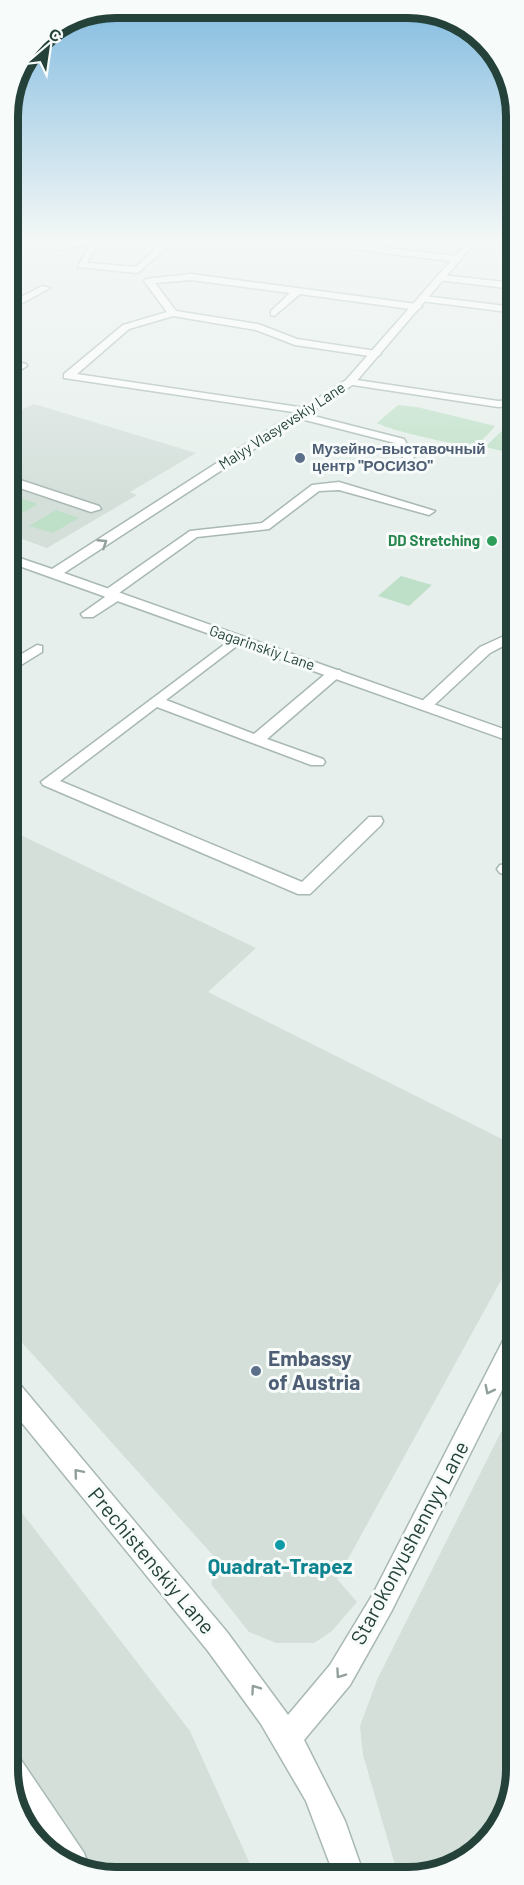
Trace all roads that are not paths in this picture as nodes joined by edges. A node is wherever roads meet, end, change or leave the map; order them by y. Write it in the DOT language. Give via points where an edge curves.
graph roads {
  1 [pos="129,326"];
  2 [pos="252,326"];
  3 [pos="400,326"];
  4 [pos="376,354"];
  5 [pos="18,365"];
  6 [pos="22,366"];
  7 [pos="350,382"];
  8 [pos="498,404"];
  9 [pos="506,404"];
  10 [pos="506,407"];
  11 [pos="304,414"];
  12 [pos="408,458"];
  13 [pos="18,483"];
  14 [pos="95,509"];
  15 [pos="429,511"];
  16 [pos="18,562"];
  17 [pos="54,574"];
  18 [pos="112,595"];
  19 [pos="88,614"];
  20 [pos="237,639"];
  21 [pos="506,640"];
  22 [pos="37,649"];
  23 [pos="18,662"];
  24 [pos="335,674"];
  25 [pos="155,701"];
  26 [pos="425,706"];
  27 [pos="506,735"];
  28 [pos="256,740"];
  29 [pos="317,762"];
  30 [pos="375,821"];
  31 [pos="506,1358"];
  32 [pos="18,1400"];
  33 [pos="288,1737"];
  34 [pos="19,1783"];
  35 [pos="68,1855"];
  36 [pos="346,1867"];
  1 -- 11 [label="street" via="68,376"];
  2 -- 4 [label="street" via="295,342"];
  3 -- 4 [label="street, Malyy Vlasyevskiy Lane"];
  4 -- 7 [label="street, Malyy Vlasyevskiy Lane"];
  5 -- 6 [label="street"];
  7 -- 8 [label="street"];
  7 -- 11 [label="street, Malyy Vlasyevskiy Lane"];
  8 -- 9 [label="street"];
  8 -- 10 [label="street"];
  11 -- 12 [label="street" via="400,441"];
  17 -- 11 [label="street, Malyy Vlasyevskiy Lane, one-way"];
  13 -- 14 [label="street"];
  15 -- 18 [label="street" via="339,486 316,488 265,526 194,534"];
  16 -- 17 [label="street, Gagarinskiy Lane"];
  17 -- 18 [label="street, Gagarinskiy Lane"];
  18 -- 19 [label="street"];
  18 -- 20 [label="street, Gagarinskiy Lane"];
  20 -- 24 [label="street, Gagarinskiy Lane"];
  20 -- 25 [label="street"];
  21 -- 26 [label="street" via="485,650"];
  22 -- 23 [label="street"];
  24 -- 26 [label="street, Gagarinskiy Lane"];
  24 -- 28 [label="street"];
  25 -- 28 [label="street"];
  25 -- 30 [label="street" via="49,782 304,890"];
  26 -- 27 [label="street, Gagarinskiy Lane"];
  28 -- 29 [label="street"];
  31 -- 33 [label="street, Starokonyushennyy Lane, one-way" via="382,1603 340,1675"];
  33 -- 32 [label="street, Prechistenskiy Lane, one-way" via="238,1665"];
  33 -- 36 [label="street, Prechistenskiy Lane" via="324,1806"];
  34 -- 35 [label="street"];
}
